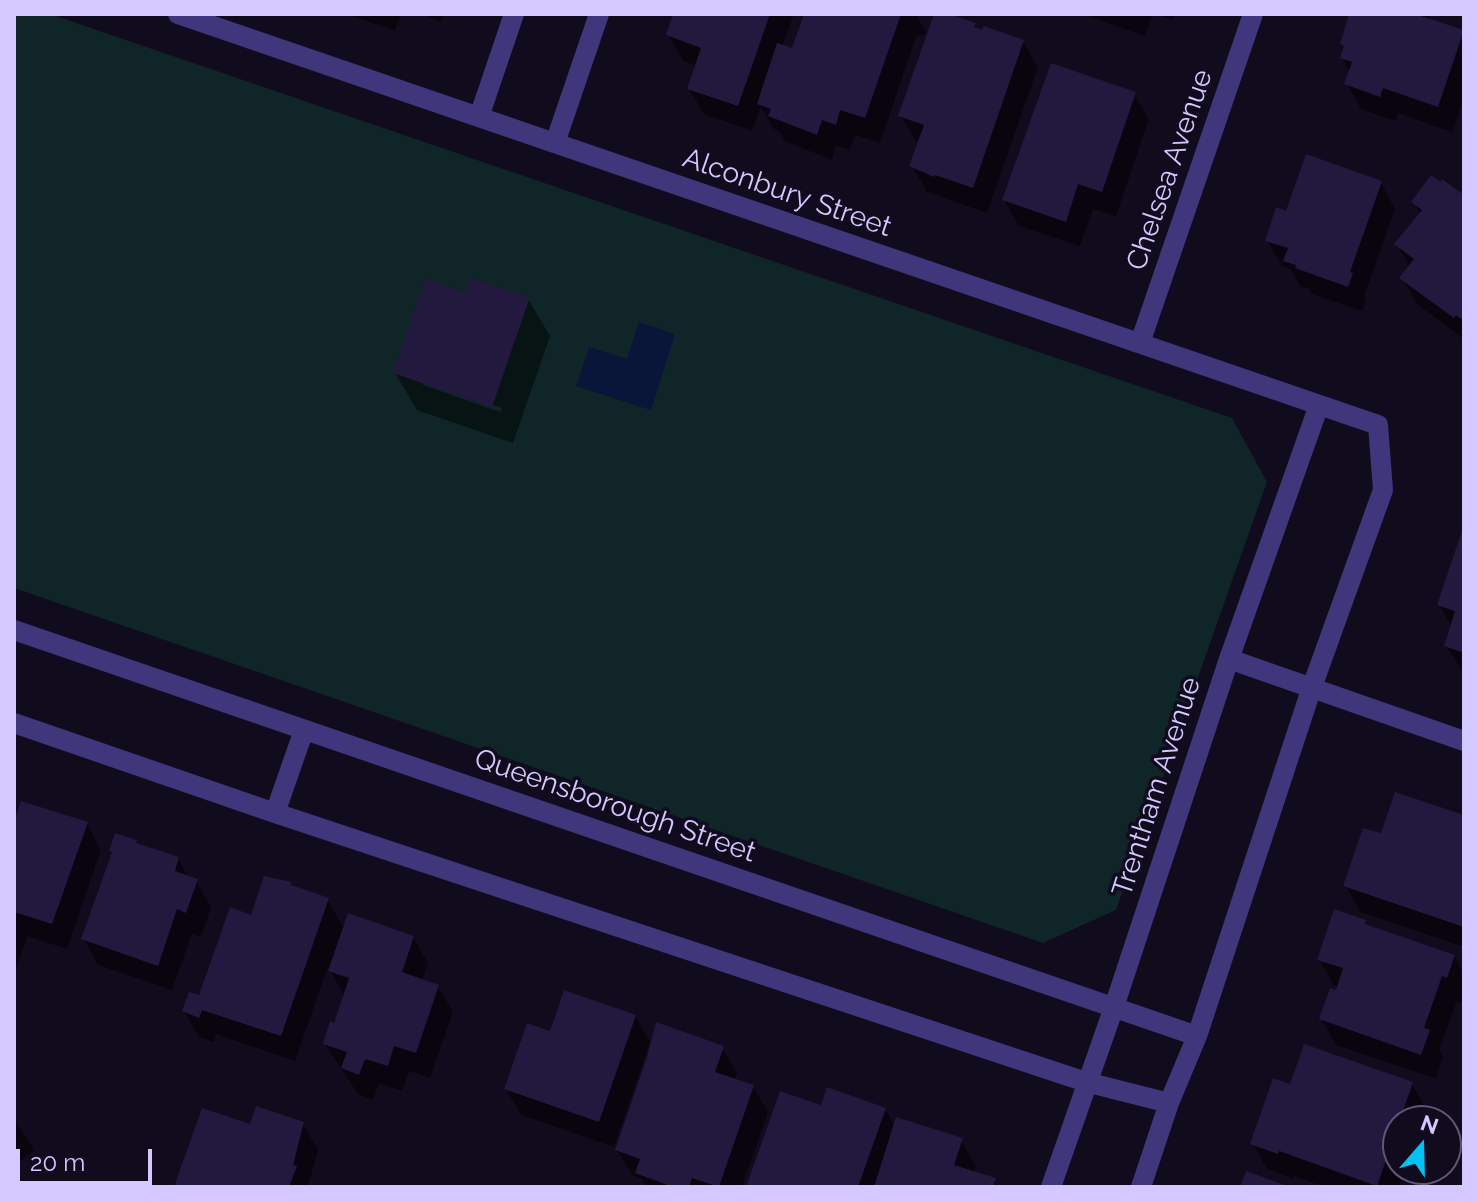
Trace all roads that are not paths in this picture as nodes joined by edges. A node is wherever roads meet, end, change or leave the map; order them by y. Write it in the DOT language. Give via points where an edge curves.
graph roads {
  1 [pos="178,14"];
  2 [pos="514,14"];
  3 [pos="599,14"];
  4 [pos="1253,14"];
  5 [pos="479,117"];
  6 [pos="555,143"];
  7 [pos="1140,343"];
  8 [pos="1319,405"];
  9 [pos="14,630"];
  10 [pos="1229,659"];
  11 [pos="1312,687"];
  12 [pos="14,723"];
  13 [pos="304,730"];
  14 [pos="1464,741"];
  15 [pos="275,813"];
  16 [pos="1114,1007"];
  17 [pos="1197,1036"];
  18 [pos="1086,1082"];
  19 [pos="1169,1103"];
  20 [pos="1051,1187"];
  21 [pos="1141,1187"];
  1 -- 5 [label="street, Alconbury Street"];
  2 -- 5 [label="street"];
  3 -- 6 [label="street"];
  4 -- 7 [label="street, Chelsea Avenue"];
  5 -- 6 [label="street, Alconbury Street"];
  6 -- 7 [label="street, Alconbury Street"];
  7 -- 8 [label="street, Alconbury Street"];
  8 -- 10 [label="street, Trentham Avenue"];
  8 -- 11 [label="street, Alconbury Street" via="1378,425 1383,490"];
  9 -- 13 [label="street, Queensborough Street"];
  10 -- 11 [label="street"];
  10 -- 16 [label="street, Trentham Avenue"];
  11 -- 14 [label="street"];
  11 -- 17 [label="street"];
  12 -- 15 [label="street"];
  13 -- 15 [label="street"];
  13 -- 16 [label="street, Queensborough Street"];
  15 -- 18 [label="street"];
  16 -- 17 [label="street, Queensborough Street"];
  16 -- 18 [label="street, Trentham Avenue"];
  17 -- 19 [label="street"];
  18 -- 19 [label="street"];
  18 -- 20 [label="street, Trentham Avenue"];
  19 -- 21 [label="street"];
}
